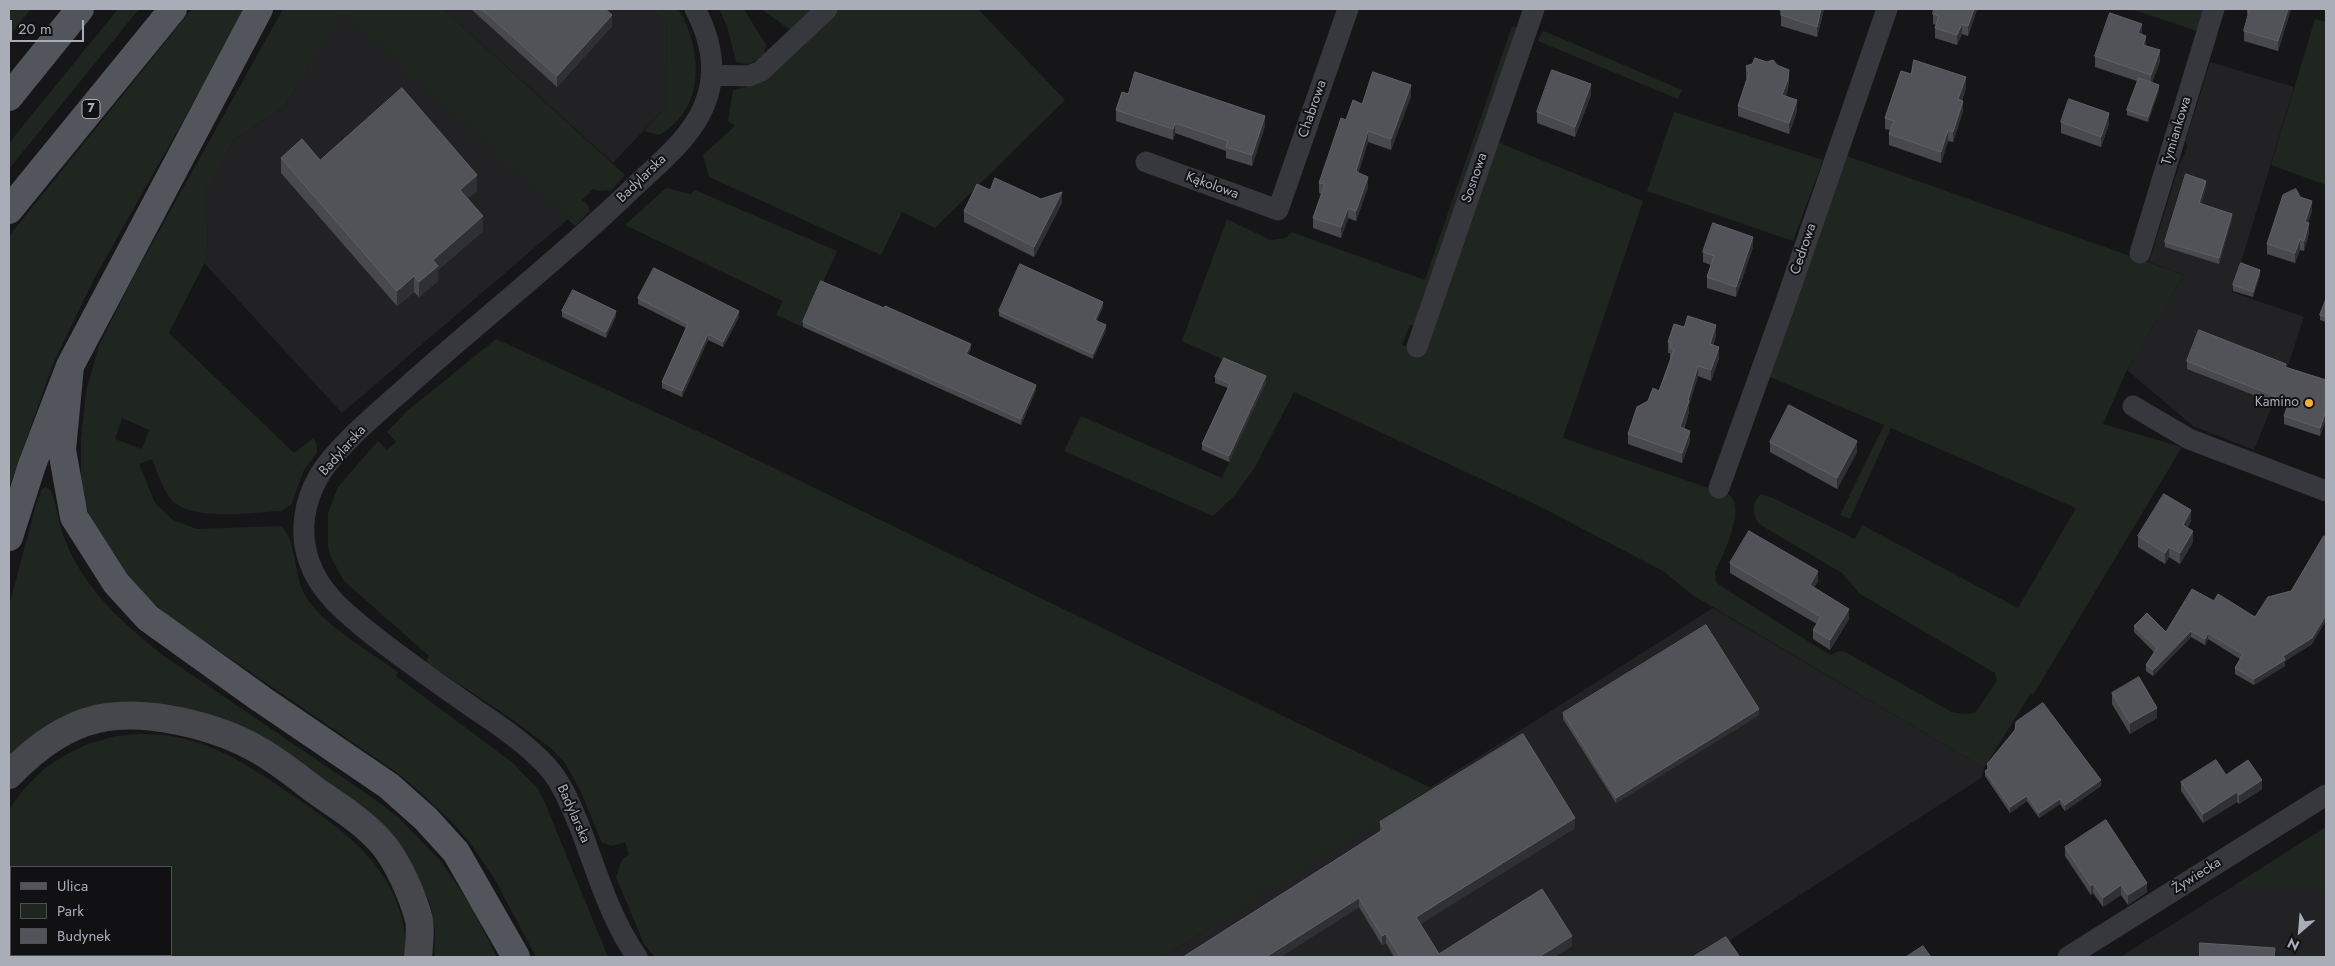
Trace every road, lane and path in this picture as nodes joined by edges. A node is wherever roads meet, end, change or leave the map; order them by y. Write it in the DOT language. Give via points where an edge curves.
graph roads {
  1 [pos="80,9"];
  2 [pos="173,9"];
  3 [pos="259,9"];
  4 [pos="695,9"];
  5 [pos="827,9"];
  6 [pos="1348,9"];
  7 [pos="1534,9"];
  8 [pos="1887,9"];
  9 [pos="2214,9"];
  10 [pos="711,75"];
  11 [pos="9,97"];
  12 [pos="1146,162"];
  13 [pos="9,210"];
  14 [pos="1278,210"];
  15 [pos="2140,253"];
  16 [pos="1417,347"];
  17 [pos="70,366"];
  18 [pos="2133,406"];
  19 [pos="1719,488"];
  20 [pos="2326,492"];
  21 [pos="9,537"];
  22 [pos="9,775"];
  23 [pos="2326,795"];
  24 [pos="418,957"];
  25 [pos="516,957"];
  26 [pos="637,957"];
  27 [pos="2068,957"];
  1 -- 11 [label="main road"];
  2 -- 13 [label="main road, 7"];
  3 -- 17 [label="main road"];
  4 -- 10 [label="street, Badylarska" via="708,36"];
  5 -- 10 [label="street" via="761,71 749,76"];
  6 -- 14 [label="street, Chabrowa"];
  7 -- 16 [label="street, Sosnowa"];
  8 -- 19 [label="street, Cedrowa"];
  9 -- 15 [label="street, Tymiankowa"];
  10 -- 26 [label="street, Badylarska" via="704,108 674,148 609,211 341,449 318,479 304,518 309,561 323,588 336,603 397,654 521,742 550,769 566,795 617,919"];
  12 -- 14 [label="street, Kąkolowa"];
  17 -- 21 [label="main road" via="32,465"];
  17 -- 25 [label="main road" via="62,450 74,517 116,583 148,618 389,786 426,819 456,852"];
  18 -- 20 [label="street" via="2189,439"];
  22 -- 24 [label="main road" via="54,736 97,719 134,716 180,720 233,738 260,751 344,810 381,842 406,882 419,921"];
  23 -- 27 [label="street, Żywiecka"];
}
